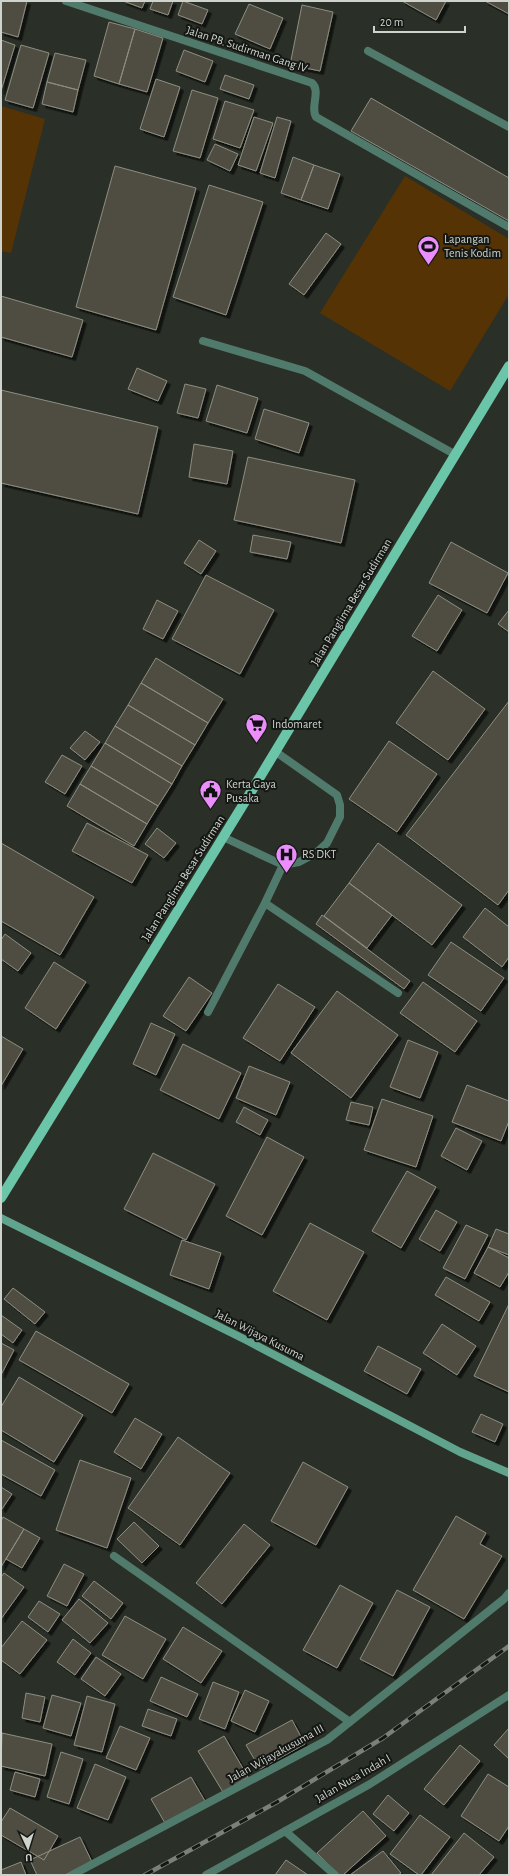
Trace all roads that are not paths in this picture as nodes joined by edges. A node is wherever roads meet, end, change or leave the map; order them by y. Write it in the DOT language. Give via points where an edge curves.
graph roads {
  1 [pos="66,1"];
  2 [pos="368,51"];
  3 [pos="509,127"];
  4 [pos="509,227"];
  5 [pos="203,341"];
  6 [pos="509,366"];
  7 [pos="456,455"];
  8 [pos="276,752"];
  9 [pos="223,837"];
  10 [pos="283,865"];
  11 [pos="265,903"];
  12 [pos="398,993"];
  13 [pos="208,1012"];
  14 [pos="1,1198"];
  15 [pos="1,1218"];
  16 [pos="509,1473"];
  17 [pos="114,1556"];
  18 [pos="509,1593"];
  19 [pos="509,1695"];
  20 [pos="350,1722"];
  21 [pos="285,1831"];
  22 [pos="72,1875"];
  23 [pos="206,1875"];
  24 [pos="335,1875"];
  1 -- 4 [label="street, Jalan PB. Sudirman Gang IV" via="312,83 316,89 316,117"];
  2 -- 3 [label="street"];
  5 -- 7 [label="street" via="305,371"];
  6 -- 7 [label="main road, Jalan Panglima Besar Sudirman"];
  7 -- 8 [label="main road, Jalan Panglima Besar Sudirman"];
  8 -- 9 [label="main road, Jalan Panglima Besar Sudirman"];
  8 -- 10 [label="street" via="337,795 340,805 340,816 327,843 316,853 299,862"];
  9 -- 10 [label="street"];
  9 -- 14 [label="main road, Jalan Panglima Besar Sudirman"];
  10 -- 11 [label="street"];
  11 -- 12 [label="street"];
  11 -- 13 [label="street"];
  15 -- 16 [label="street, Jalan Wijaya Kusuma" via="248,1341 460,1452"];
  17 -- 20 [label="street"];
  18 -- 20 [label="street, Jalan Wijayakusuma III"];
  19 -- 21 [label="street, Jalan Nusa Indah I" via="370,1784"];
  20 -- 22 [label="street, Jalan Wijayakusuma III" via="327,1740"];
  21 -- 23 [label="street, Jalan Nusa Indah I"];
  21 -- 24 [label="street"];
}
